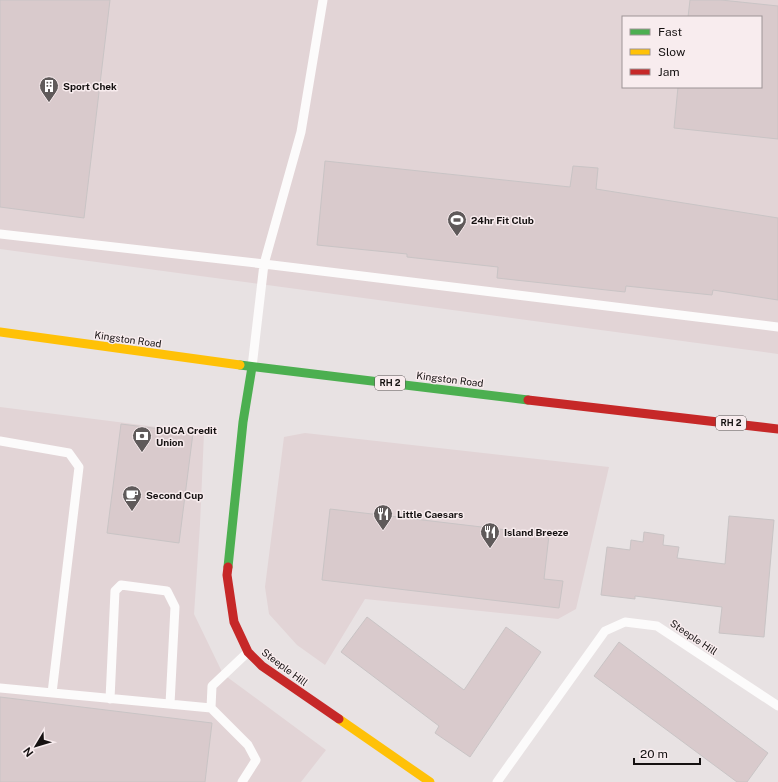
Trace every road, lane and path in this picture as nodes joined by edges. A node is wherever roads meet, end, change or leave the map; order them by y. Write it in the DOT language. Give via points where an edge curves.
graph roads {
  1 [pos="323,0"];
  2 [pos="0,234"];
  3 [pos="264,264"];
  4 [pos="778,327"];
  5 [pos="0,332"];
  6 [pos="252,367"];
  7 [pos="778,429"];
  8 [pos="0,441"];
  9 [pos="248,652"];
  10 [pos="0,688"];
  11 [pos="52,693"];
  12 [pos="110,699"];
  13 [pos="170,704"];
  14 [pos="778,706"];
  15 [pos="211,708"];
  16 [pos="242,782"];
  17 [pos="430,782"];
  18 [pos="497,782"];
  1 -- 3 [label="lane" via="301,132"];
  2 -- 3 [label="lane"];
  3 -- 4 [label="lane"];
  3 -- 6 [label="lane"];
  5 -- 6 [label="main road, Kingston Road / RH 2"];
  6 -- 7 [label="main road, Kingston Road / RH 2"];
  6 -- 9 [label="main road, Steeple Hill" via="243,422 228,575 234,622"];
  8 -- 11 [label="lane" via="69,453 79,467"];
  9 -- 15 [label="lane" via="212,686"];
  9 -- 17 [label="main road, Steeple Hill" via="262,666"];
  10 -- 11 [label="lane"];
  11 -- 12 [label="lane"];
  12 -- 13 [label="lane"];
  12 -- 13 [label="lane" via="115,591 121,584 167,592 175,607"];
  13 -- 15 [label="lane"];
  14 -- 18 [label="lane, Steeple Hill" via="657,626 625,622 605,631"];
  15 -- 16 [label="lane" via="248,745 256,760"];
}
